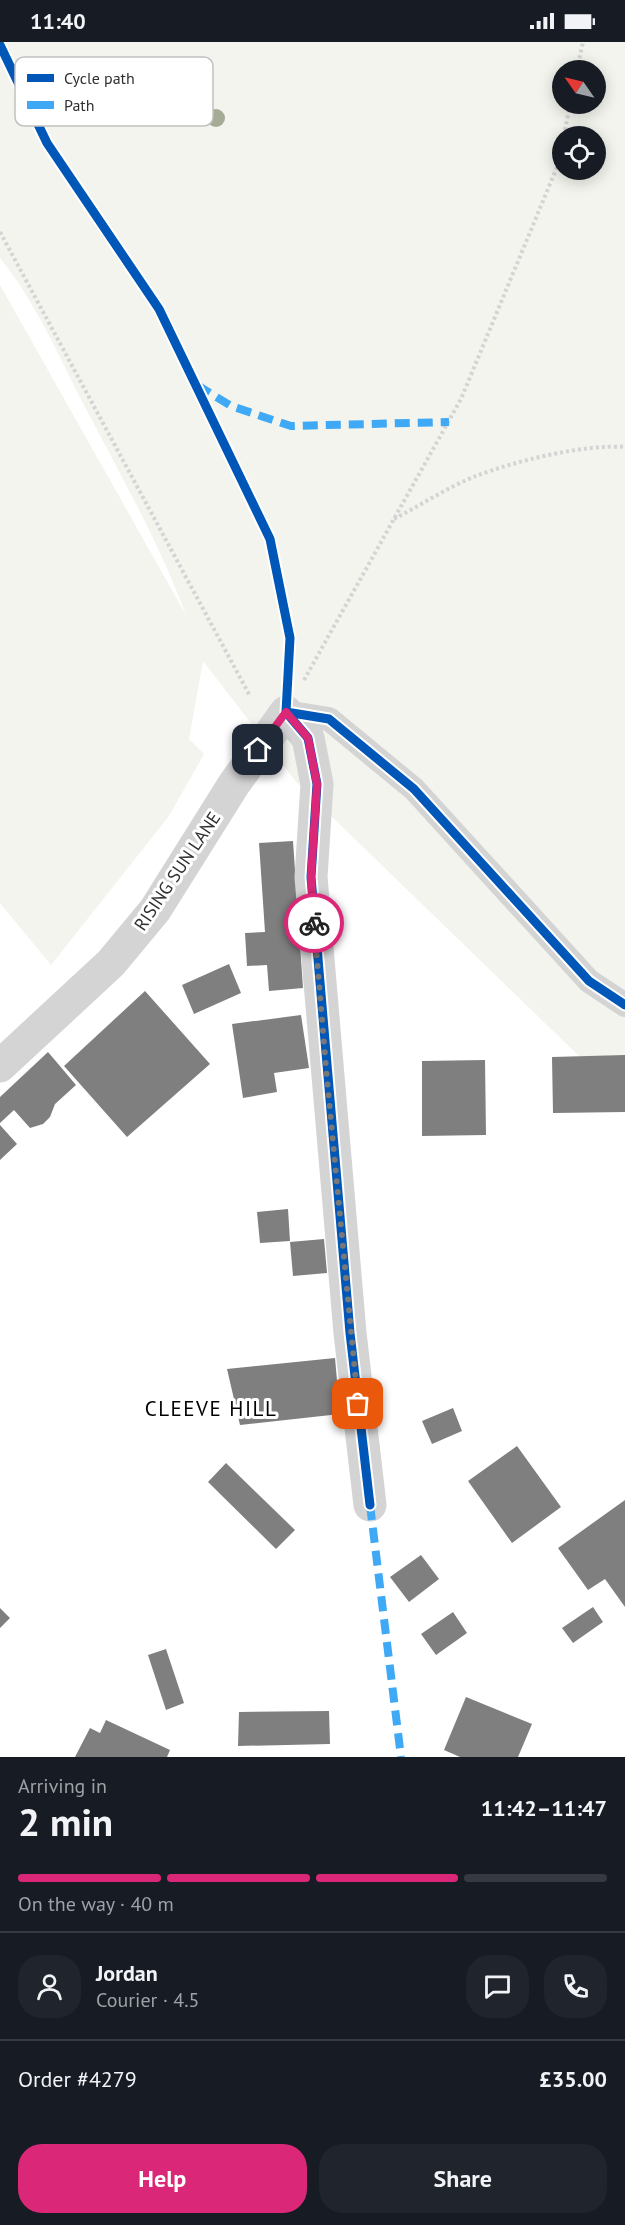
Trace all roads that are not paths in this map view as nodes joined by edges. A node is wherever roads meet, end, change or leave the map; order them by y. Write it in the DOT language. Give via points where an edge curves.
graph roads {
  1 [pos="278,723"];
  2 [pos="625,1005"];
  3 [pos="0,1066"];
  4 [pos="370,1505"];
  1 -- 2 [label="lane" via="329,719 414,789 589,981"];
  1 -- 3 [label="street, RISING SUN LANE" via="234,784 155,910 111,963"];
  1 -- 4 [label="street" via="308,738 317,784 311,877 350,1334"];
}
